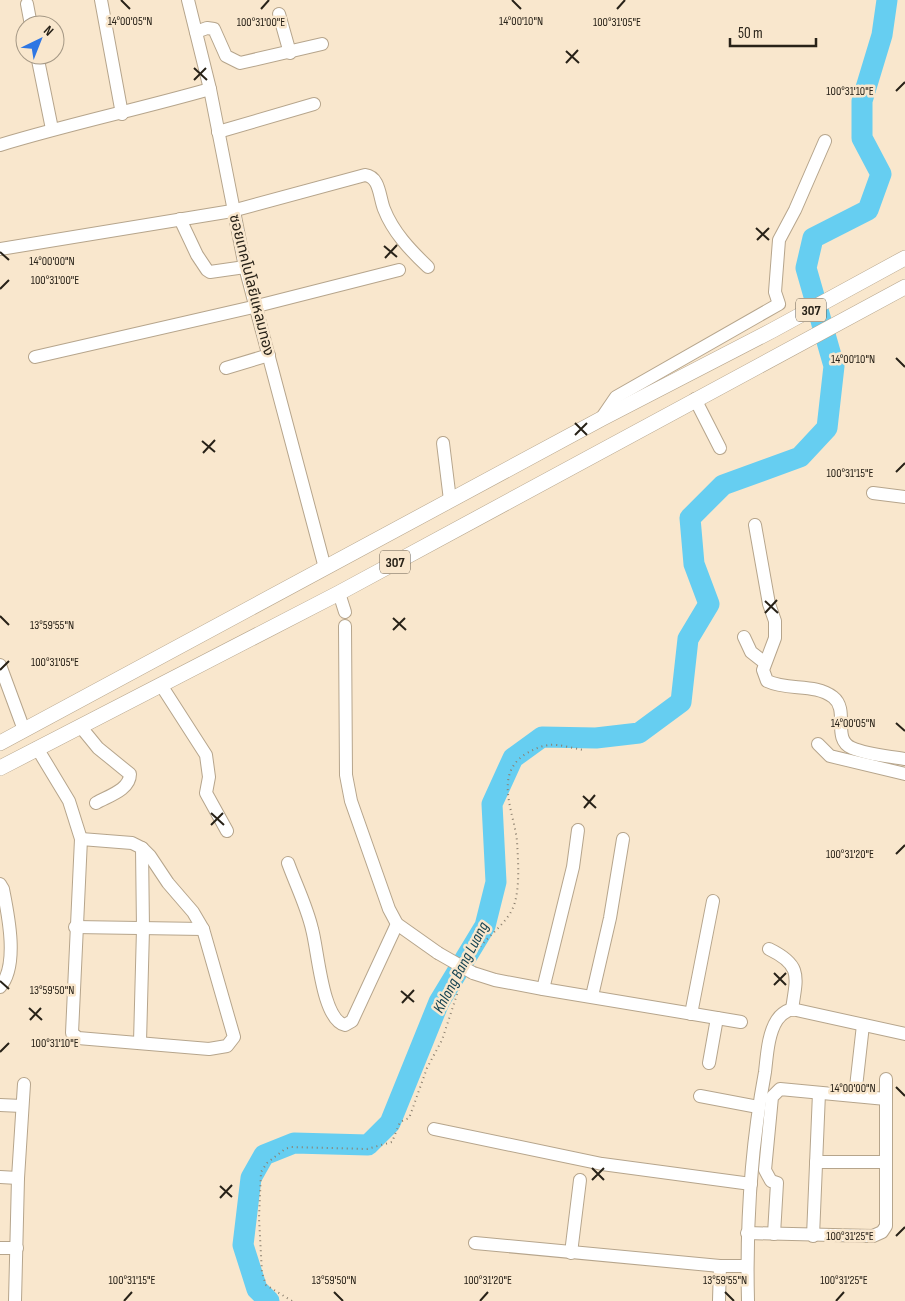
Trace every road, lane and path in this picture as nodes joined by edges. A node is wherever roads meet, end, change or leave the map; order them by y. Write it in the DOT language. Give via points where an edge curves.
graph roads {
  1 [pos="100,0"];
  2 [pos="188,0"];
  3 [pos="27,4"];
  4 [pos="279,14"];
  5 [pos="29,15"];
  6 [pos="196,32"];
  7 [pos="322,44"];
  8 [pos="290,53"];
  9 [pos="39,65"];
  10 [pos="210,89"];
  11 [pos="314,104"];
  12 [pos="122,114"];
  13 [pos="52,129"];
  14 [pos="218,132"];
  15 [pos="825,141"];
  16 [pos="0,145"];
  17 [pos="232,210"];
  18 [pos="180,219"];
  19 [pos="0,247"];
  20 [pos="905,258"];
  21 [pos="245,267"];
  22 [pos="428,267"];
  23 [pos="399,270"];
  24 [pos="905,287"];
  25 [pos="257,306"];
  26 [pos="270,355"];
  27 [pos="35,357"];
  28 [pos="226,368"];
  29 [pos="696,399"];
  30 [pos="601,418"];
  31 [pos="442,443"];
  32 [pos="720,448"];
  33 [pos="873,493"];
  34 [pos="905,497"];
  35 [pos="450,500"];
  36 [pos="755,525"];
  37 [pos="325,568"];
  38 [pos="339,593"];
  39 [pos="345,612"];
  40 [pos="345,626"];
  41 [pos="744,637"];
  42 [pos="765,663"];
  43 [pos="0,665"];
  44 [pos="160,685"];
  45 [pos="80,726"];
  46 [pos="24,730"];
  47 [pos="0,743"];
  48 [pos="818,744"];
  49 [pos="37,748"];
  50 [pos="583,750"];
  51 [pos="905,759"];
  52 [pos="0,768"];
  53 [pos="905,774"];
  54 [pos="96,803"];
  55 [pos="578,830"];
  56 [pos="227,831"];
  57 [pos="81,839"];
  58 [pos="623,839"];
  59 [pos="142,848"];
  60 [pos="288,863"];
  61 [pos="0,884"];
  62 [pos="713,901"];
  63 [pos="397,924"];
  64 [pos="75,926"];
  65 [pos="143,929"];
  66 [pos="202,929"];
  67 [pos="769,949"];
  68 [pos="472,960"];
  69 [pos="468,975"];
  70 [pos="0,987"];
  71 [pos="543,988"];
  72 [pos="592,996"];
  73 [pos="792,1008"];
  74 [pos="691,1014"];
  75 [pos="717,1018"];
  76 [pos="741,1022"];
  77 [pos="863,1025"];
  78 [pos="905,1034"];
  79 [pos="140,1042"];
  80 [pos="709,1063"];
  81 [pos="886,1079"];
  82 [pos="24,1084"];
  83 [pos="819,1092"];
  84 [pos="700,1096"];
  85 [pos="855,1096"];
  86 [pos="886,1098"];
  87 [pos="0,1105"];
  88 [pos="22,1106"];
  89 [pos="758,1107"];
  90 [pos="434,1128"];
  91 [pos="816,1162"];
  92 [pos="886,1162"];
  93 [pos="0,1177"];
  94 [pos="18,1178"];
  95 [pos="580,1180"];
  96 [pos="751,1184"];
  97 [pos="747,1233"];
  98 [pos="774,1234"];
  99 [pos="813,1236"];
  100 [pos="475,1243"];
  101 [pos="0,1248"];
  102 [pos="17,1248"];
  103 [pos="571,1253"];
  104 [pos="720,1266"];
  105 [pos="747,1266"];
  106 [pos="15,1301"];
  107 [pos="292,1301"];
  108 [pos="719,1301"];
  109 [pos="748,1301"];
  1 -- 12 [label="street"];
  2 -- 6 [label="street, ซอยเทคโนโลยีแหลมทอง"];
  3 -- 5 [label="street"];
  4 -- 8 [label="street"];
  6 -- 8 [label="street" via="214,29 226,56 235,62"];
  6 -- 10 [label="street, ซอยเทคโนโลยีแหลมทอง"];
  7 -- 8 [label="street"];
  9 -- 13 [label="street"];
  10 -- 12 [label="street"];
  10 -- 14 [label="street, ซอยเทคโนโลยีแหลมทอง"];
  11 -- 14 [label="street"];
  12 -- 13 [label="street"];
  13 -- 16 [label="street"];
  14 -- 17 [label="street, ซอยเทคโนโลยีแหลมทอง"];
  15 -- 30 [label="street" via="779,240 775,292 779,304 616,397"];
  17 -- 18 [label="street"];
  17 -- 21 [label="street, ซอยเทคโนโลยีแหลมทอง"];
  17 -- 22 [label="street" via="370,176 377,182 386,214 404,244"];
  18 -- 19 [label="street"];
  18 -- 21 [label="street" via="210,272"];
  20 -- 30 [label="main road, 307"];
  21 -- 25 [label="street, ซอยเทคโนโลยีแหลมทอง"];
  23 -- 25 [label="street"];
  24 -- 29 [label="main road, 307"];
  25 -- 26 [label="street, ซอยเทคโนโลยีแหลมทอง"];
  25 -- 27 [label="street"];
  26 -- 28 [label="street"];
  26 -- 37 [label="street, ซอยเทคโนโลยีแหลมทอง"];
  29 -- 32 [label="street"];
  29 -- 38 [label="main road, 307"];
  30 -- 35 [label="main road, 307"];
  31 -- 35 [label="street"];
  33 -- 34 [label="street"];
  35 -- 37 [label="main road, 307"];
  36 -- 42 [label="street" via="775,621 775,638"];
  37 -- 46 [label="main road, 307"];
  38 -- 39 [label="street"];
  38 -- 44 [label="main road, 307"];
  40 -- 63 [label="street" via="345,747 351,801"];
  41 -- 42 [label="street" via="752,652"];
  42 -- 51 [label="street" via="763,670 767,680 779,686 818,689 836,699 841,708 844,743 852,748"];
  43 -- 46 [label="street"];
  44 -- 45 [label="main road, 307"];
  44 -- 56 [label="street" via="206,756 209,777 206,793"];
  45 -- 49 [label="main road, 307"];
  45 -- 54 [label="street" via="98,748 130,774 128,784"];
  46 -- 47 [label="main road, 307"];
  48 -- 53 [label="street" via="830,756"];
  49 -- 52 [label="main road, 307"];
  49 -- 57 [label="street" via="70,801"];
  50 -- 68 [label="path" via="550,745 533,749 519,759 510,772 507,783 509,804 517,839 515,902 510,914 476,951"];
  55 -- 71 [label="street" via="573,867"];
  57 -- 59 [label="street" via="132,843"];
  57 -- 64 [label="street"];
  58 -- 72 [label="street" via="610,918"];
  59 -- 65 [label="street"];
  59 -- 66 [label="street" via="193,912"];
  60 -- 63 [label="street" via="312,928 322,982 334,1019 340,1024 352,1021"];
  61 -- 70 [label="street" via="4,889 12,933 7,975"];
  62 -- 74 [label="street"];
  63 -- 69 [label="street, bridge"];
  64 -- 65 [label="street"];
  64 -- 79 [label="street" via="72,1033 78,1038"];
  65 -- 66 [label="street"];
  65 -- 79 [label="street"];
  66 -- 79 [label="street" via="234,1037 232,1041 227,1046 209,1049"];
  67 -- 73 [label="street" via="783,956 797,976"];
  69 -- 71 [label="street"];
  69 -- 107 [label="path" via="409,1118 400,1122 392,1142 367,1149 319,1146 284,1149 261,1172 262,1273 266,1285"];
  71 -- 72 [label="street"];
  72 -- 74 [label="street"];
  73 -- 77 [label="street"];
  73 -- 89 [label="street" via="777,1020"];
  74 -- 75 [label="street"];
  75 -- 76 [label="street"];
  75 -- 80 [label="street"];
  77 -- 78 [label="street"];
  77 -- 85 [label="street"];
  81 -- 86 [label="street"];
  82 -- 88 [label="street"];
  83 -- 85 [label="street"];
  83 -- 91 [label="street"];
  83 -- 98 [label="street" via="780,1089 772,1097 765,1170 771,1181 777,1183"];
  84 -- 89 [label="street"];
  85 -- 86 [label="street"];
  86 -- 92 [label="street"];
  87 -- 88 [label="street"];
  88 -- 94 [label="street"];
  89 -- 96 [label="street"];
  90 -- 96 [label="street" via="602,1164"];
  91 -- 92 [label="street"];
  91 -- 99 [label="street"];
  92 -- 99 [label="street" via="886,1226 882,1232 873,1236"];
  93 -- 94 [label="street"];
  94 -- 102 [label="street"];
  95 -- 103 [label="street"];
  96 -- 97 [label="street"];
  97 -- 98 [label="street"];
  97 -- 105 [label="street"];
  98 -- 99 [label="street"];
  100 -- 103 [label="street"];
  101 -- 102 [label="street"];
  102 -- 106 [label="street"];
  103 -- 104 [label="street"];
  104 -- 105 [label="street"];
  104 -- 108 [label="street"];
  105 -- 109 [label="street"];
}
